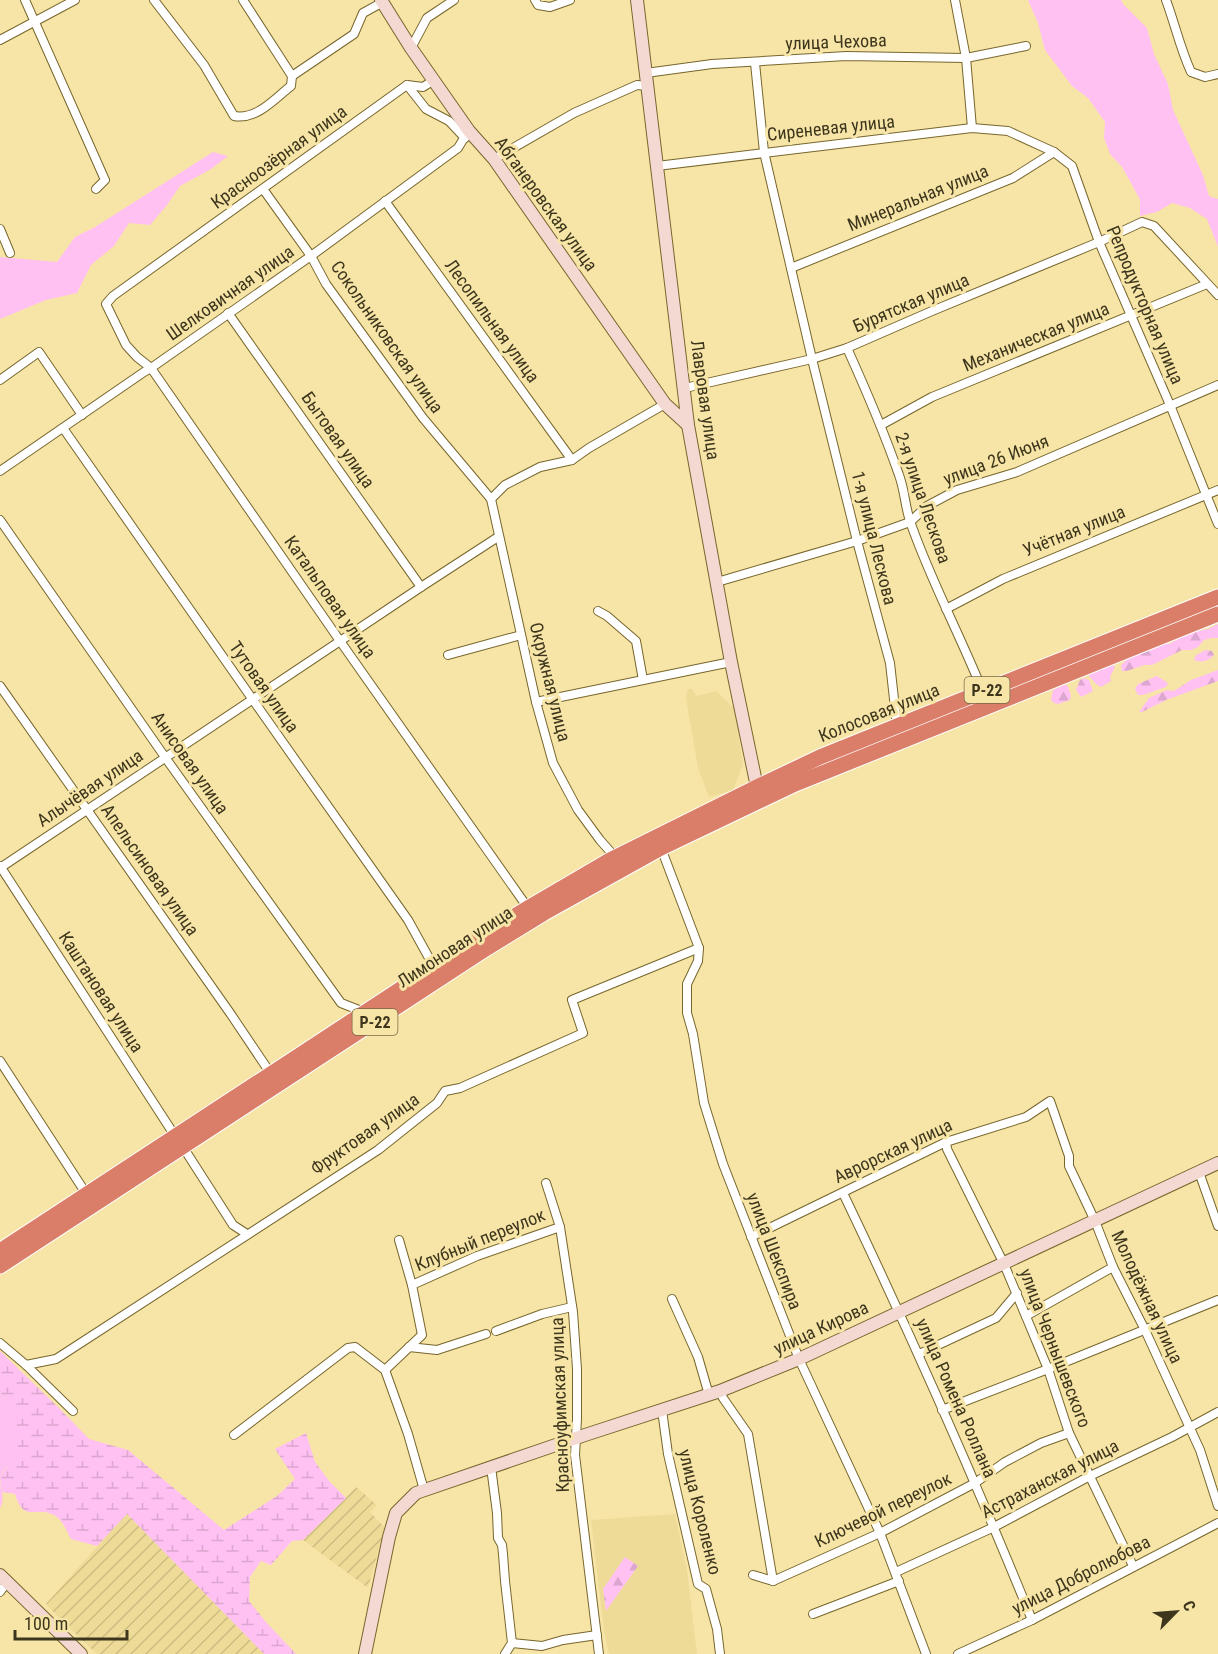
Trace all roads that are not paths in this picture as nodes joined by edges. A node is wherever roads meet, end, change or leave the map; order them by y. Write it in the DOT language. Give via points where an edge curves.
graph roads {
  1 [pos="25,0"];
  2 [pos="75,0"];
  3 [pos="154,0"];
  4 [pos="243,0"];
  5 [pos="454,0"];
  6 [pos="535,0"];
  7 [pos="570,0"];
  8 [pos="638,0"];
  9 [pos="955,0"];
  10 [pos="1166,0"];
  11 [pos="382,1"];
  12 [pos="35,22"];
  13 [pos="0,40"];
  14 [pos="1026,46"];
  15 [pos="411,48"];
  16 [pos="965,58"];
  17 [pos="755,63"];
  18 [pos="646,73"];
  19 [pos="1218,74"];
  20 [pos="292,76"];
  21 [pos="434,80"];
  22 [pos="407,85"];
  23 [pos="648,86"];
  24 [pos="972,128"];
  25 [pos="1008,131"];
  26 [pos="467,134"];
  27 [pos="764,152"];
  28 [pos="1054,152"];
  29 [pos="494,159"];
  30 [pos="657,166"];
  31 [pos="96,189"];
  32 [pos="263,189"];
  33 [pos="385,201"];
  34 [pos="0,229"];
  35 [pos="1099,242"];
  36 [pos="10,253"];
  37 [pos="311,256"];
  38 [pos="791,268"];
  39 [pos="1207,284"];
  40 [pos="1218,295"];
  41 [pos="106,304"];
  42 [pos="228,313"];
  43 [pos="1132,315"];
  44 [pos="848,348"];
  45 [pos="812,359"];
  46 [pos="151,368"];
  47 [pos="0,380"];
  48 [pos="1218,385"];
  49 [pos="684,388"];
  50 [pos="665,404"];
  51 [pos="1170,405"];
  52 [pos="82,415"];
  53 [pos="688,424"];
  54 [pos="881,425"];
  55 [pos="63,428"];
  56 [pos="572,460"];
  57 [pos="0,471"];
  58 [pos="1218,490"];
  59 [pos="1205,495"];
  60 [pos="491,499"];
  61 [pos="0,520"];
  62 [pos="910,522"];
  63 [pos="1218,524"];
  64 [pos="498,537"];
  65 [pos="857,541"];
  66 [pos="717,582"];
  67 [pos="421,587"];
  68 [pos="1218,597"];
  69 [pos="946,609"];
  70 [pos="598,611"];
  71 [pos="1218,614"];
  72 [pos="521,634"];
  73 [pos="340,641"];
  74 [pos="448,655"];
  75 [pos="731,662"];
  76 [pos="644,680"];
  77 [pos="0,686"];
  78 [pos="983,692"];
  79 [pos="253,700"];
  80 [pos="536,702"];
  81 [pos="897,726"];
  82 [pos="165,758"];
  83 [pos="759,793"];
  84 [pos="88,810"];
  85 [pos="661,848"];
  86 [pos="615,857"];
  87 [pos="0,867"];
  88 [pos="528,908"];
  89 [pos="699,948"];
  90 [pos="434,967"];
  91 [pos="365,1012"];
  92 [pos="0,1061"];
  93 [pos="271,1074"];
  94 [pos="1050,1101"];
  95 [pos="179,1142"];
  96 [pos="946,1142"];
  97 [pos="1218,1163"];
  98 [pos="1199,1172"];
  99 [pos="546,1183"];
  100 [pos="843,1193"];
  101 [pos="87,1195"];
  102 [pos="1095,1221"];
  103 [pos="1218,1226"];
  104 [pos="560,1227"];
  105 [pos="247,1234"];
  106 [pos="751,1237"];
  107 [pos="399,1240"];
  108 [pos="0,1249"];
  109 [pos="1004,1264"];
  110 [pos="0,1266"];
  111 [pos="1113,1267"];
  112 [pos="412,1285"];
  113 [pos="1017,1293"];
  114 [pos="672,1299"];
  115 [pos="1218,1300"];
  116 [pos="572,1307"];
  117 [pos="900,1312"];
  118 [pos="1026,1316"];
  119 [pos="496,1330"];
  120 [pos="1145,1330"];
  121 [pos="486,1334"];
  122 [pos="0,1343"];
  123 [pos="409,1347"];
  124 [pos="919,1354"];
  125 [pos="799,1359"];
  126 [pos="26,1365"];
  127 [pos="1048,1369"];
  128 [pos="386,1370"];
  129 [pos="715,1393"];
  130 [pos="662,1410"];
  131 [pos="942,1410"];
  132 [pos="73,1411"];
  133 [pos="1218,1412"];
  134 [pos="1188,1427"];
  135 [pos="1069,1433"];
  136 [pos="234,1435"];
  137 [pos="575,1438"];
  138 [pos="491,1467"];
  139 [pos="1090,1476"];
  140 [pos="975,1484"];
  141 [pos="424,1490"];
  142 [pos="1218,1506"];
  143 [pos="1218,1523"];
  144 [pos="994,1527"];
  145 [pos="880,1533"];
  146 [pos="1133,1566"];
  147 [pos="753,1575"];
  148 [pos="898,1577"];
  149 [pos="773,1581"];
  150 [pos="2,1583"];
  151 [pos="813,1614"];
  152 [pos="1032,1620"];
  153 [pos="597,1635"];
  154 [pos="512,1643"];
  155 [pos="81,1654"];
  156 [pos="365,1654"];
  157 [pos="505,1654"];
  158 [pos="599,1654"];
  159 [pos="720,1654"];
  160 [pos="926,1654"];
  161 [pos="958,1654"];
  1 -- 12 [label="street"];
  2 -- 12 [label="street"];
  3 -- 20 [label="street" via="204,65 234,116 254,114 291,86"];
  4 -- 20 [label="street"];
  5 -- 15 [label="street" via="427,18"];
  6 -- 7 [label="street" via="538,5 550,7"];
  8 -- 18 [label="street, Лавровая улица"];
  9 -- 16 [label="street"];
  10 -- 19 [label="street" via="1191,72 1204,77"];
  11 -- 15 [label="street, Абганеровская улица"];
  11 -- 20 [label="street" via="363,13 354,34"];
  12 -- 13 [label="street"];
  12 -- 31 [label="street" via="105,180"];
  14 -- 16 [label="street, улица Чехова"];
  15 -- 21 [label="street, Абганеровская улица"];
  16 -- 17 [label="street, улица Чехова" via="846,56"];
  16 -- 24 [label="street"];
  17 -- 18 [label="street, улица Чехова"];
  17 -- 27 [label="street, 1-я улица Лескова"];
  18 -- 23 [label="street, Лавровая улица"];
  21 -- 22 [label="street" via="423,87"];
  21 -- 26 [label="street, Абганеровская улица"];
  22 -- 26 [label="street" via="426,109"];
  22 -- 32 [label="street, Красноозёрная улица"];
  23 -- 29 [label="street" via="637,85 574,113"];
  23 -- 30 [label="street, Лавровая улица"];
  24 -- 25 [label="street, Сиреневая улица"];
  24 -- 27 [label="street, Сиреневая улица"];
  25 -- 28 [label="street, Репродукторная улица"];
  26 -- 29 [label="street, Абганеровская улица"];
  26 -- 33 [label="street, Шелковичная улица" via="458,148"];
  27 -- 30 [label="street, Сиреневая улица"];
  27 -- 38 [label="street, 1-я улица Лескова"];
  28 -- 35 [label="street, Репродукторная улица" via="1072,165"];
  28 -- 38 [label="street, Минеральная улица" via="1013,178"];
  29 -- 50 [label="street, Абганеровская улица"];
  30 -- 49 [label="street, Лавровая улица"];
  32 -- 37 [label="street, Сокольниковская улица"];
  32 -- 41 [label="street, Красноозёрная улица"];
  33 -- 37 [label="street, Шелковичная улица"];
  33 -- 56 [label="street, Лесопильная улица"];
  34 -- 36 [label="street"];
  35 -- 39 [label="street, Бурятская улица" via="1142,222 1154,226"];
  35 -- 43 [label="street, Репродукторная улица"];
  35 -- 44 [label="street, Бурятская улица"];
  37 -- 42 [label="street, Шелковичная улица"];
  37 -- 60 [label="street, Сокольниковская улица" via="326,284 423,418"];
  38 -- 45 [label="street, 1-я улица Лескова"];
  39 -- 40 [label="street"];
  39 -- 43 [label="street, Механическая улица"];
  41 -- 46 [label="street, Катальповая улица" via="126,345"];
  42 -- 46 [label="street, Шелковичная улица"];
  42 -- 67 [label="street, Бытовая улица"];
  43 -- 51 [label="street, Репродукторная улица"];
  43 -- 54 [label="street, Механическая улица" via="932,398"];
  44 -- 45 [label="street, Бурятская улица"];
  44 -- 54 [label="street, 2-я улица Лескова"];
  45 -- 49 [label="street, Бурятская улица"];
  45 -- 65 [label="street, 1-я улица Лескова"];
  46 -- 52 [label="street, Шелковичная улица"];
  46 -- 73 [label="street, Катальповая улица"];
  47 -- 52 [label="street" via="39,352"];
  48 -- 51 [label="street, улица 26 Июня"];
  49 -- 53 [label="street, Лавровая улица"];
  50 -- 53 [label="street, Абганеровская улица"];
  50 -- 56 [label="street"];
  51 -- 59 [label="street, Репродукторная улица"];
  51 -- 62 [label="street, улица 26 Июня" via="1017,472 957,490 927,506"];
  52 -- 55 [label="street, Шелковичная улица"];
  53 -- 66 [label="street, Лавровая улица"];
  54 -- 62 [label="street, 2-я улица Лескова" via="900,478"];
  55 -- 57 [label="street, Шелковичная улица"];
  55 -- 79 [label="street, Тутовая улица"];
  56 -- 60 [label="street" via="540,467 505,485"];
  58 -- 59 [label="street, Учётная улица"];
  59 -- 63 [label="street, Репродукторная улица"];
  59 -- 69 [label="street, Учётная улица" via="1003,579"];
  60 -- 64 [label="street, Окружная улица"];
  61 -- 82 [label="street, Анисовая улица"];
  62 -- 65 [label="street, улица 26 Июня"];
  62 -- 69 [label="street, 2-я улица Лескова"];
  64 -- 67 [label="street, Алычёвая улица"];
  64 -- 72 [label="street, Окружная улица"];
  65 -- 66 [label="street, улица 26 Июня"];
  65 -- 81 [label="street, 1-я улица Лескова" via="890,663"];
  66 -- 75 [label="street, Лавровая улица"];
  67 -- 73 [label="street, Алычёвая улица"];
  68 -- 78 [label="highway, Колосовая улица / Р-22"];
  69 -- 78 [label="street, 2-я улица Лескова"];
  70 -- 76 [label="street" via="636,641"];
  71 -- 83 [label="highway, Колосовая улица / Р-22" via="806,780"];
  72 -- 74 [label="street"];
  72 -- 80 [label="street, Окружная улица"];
  73 -- 79 [label="street, Алычёвая улица"];
  73 -- 88 [label="street, Катальповая улица"];
  75 -- 76 [label="street"];
  75 -- 83 [label="street, Лавровая улица"];
  76 -- 80 [label="street"];
  77 -- 84 [label="street, Апельсиновая улица"];
  78 -- 81 [label="highway, Колосовая улица / Р-22"];
  79 -- 82 [label="street, Алычёвая улица"];
  79 -- 90 [label="street, Тутовая улица" via="408,920"];
  80 -- 86 [label="street, Окружная улица" via="553,763 578,810"];
  81 -- 83 [label="highway, Колосовая улица / Р-22" via="820,758"];
  82 -- 84 [label="street, Алычёвая улица"];
  82 -- 91 [label="street, Анисовая улица" via="341,1003"];
  83 -- 85 [label="highway, Лимоновая улица / Р-22"];
  83 -- 86 [label="highway, Лимоновая улица / Р-22"];
  84 -- 87 [label="street, Алычёвая улица"];
  84 -- 93 [label="street, Апельсиновая улица"];
  85 -- 89 [label="street"];
  85 -- 95 [label="highway, Лимоновая улица / Р-22" via="544,913"];
  86 -- 88 [label="highway, Лимоновая улица / Р-22"];
  87 -- 95 [label="street, Каштановая улица"];
  88 -- 90 [label="highway, Лимоновая улица / Р-22"];
  89 -- 105 [label="street, Фруктовая улица" via="573,1000 583,1032 446,1091 437,1103 378,1150"];
  89 -- 106 [label="street, улица Шекспира" via="698,961 687,984 687,1013 704,1103"];
  90 -- 91 [label="highway, Лимоновая улица / Р-22"];
  91 -- 93 [label="highway, Лимоновая улица / Р-22"];
  92 -- 101 [label="street"];
  93 -- 95 [label="highway, Лимоновая улица / Р-22"];
  94 -- 96 [label="street, Аврорская улица" via="1026,1117"];
  94 -- 102 [label="street, Молодёжная улица" via="1070,1166"];
  95 -- 101 [label="highway, Лимоновая улица / Р-22"];
  95 -- 105 [label="street, Каштановая улица" via="233,1225"];
  95 -- 110 [label="highway, Лимоновая улица / Р-22"];
  96 -- 100 [label="street, Аврорская улица"];
  96 -- 109 [label="street, улица Чернышевского"];
  97 -- 98 [label="street, улица Кирова"];
  98 -- 102 [label="street, улица Кирова"];
  98 -- 103 [label="street"];
  99 -- 104 [label="street, Красноуфимская улица"];
  100 -- 106 [label="street, Аврорская улица"];
  100 -- 117 [label="street, улица Ромена Роллана"];
  101 -- 108 [label="highway, Лимоновая улица / Р-22"];
  102 -- 109 [label="street, улица Кирова"];
  102 -- 111 [label="street, Молодёжная улица"];
  104 -- 112 [label="street, Клубный переулок" via="477,1256"];
  104 -- 116 [label="street, Красноуфимская улица"];
  105 -- 126 [label="street, Фруктовая улица" via="56,1359"];
  106 -- 125 [label="street, улица Шекспира"];
  107 -- 112 [label="street"];
  109 -- 113 [label="street, улица Чернышевского"];
  109 -- 117 [label="street, улица Кирова"];
  111 -- 118 [label="street"];
  111 -- 120 [label="street, Молодёжная улица"];
  112 -- 123 [label="street" via="422,1335"];
  113 -- 118 [label="street, улица Чернышевского"];
  113 -- 124 [label="street" via="996,1318"];
  114 -- 129 [label="street"];
  115 -- 120 [label="street"];
  116 -- 119 [label="street"];
  116 -- 137 [label="street, Красноуфимская улица" via="577,1369"];
  117 -- 124 [label="street, улица Ромена Роллана"];
  117 -- 125 [label="street, улица Кирова"];
  118 -- 127 [label="street, улица Чернышевского"];
  120 -- 127 [label="street"];
  120 -- 134 [label="street, Молодёжная улица"];
  121 -- 123 [label="street" via="437,1350"];
  122 -- 126 [label="street"];
  123 -- 128 [label="street"];
  124 -- 131 [label="street, улица Ромена Роллана"];
  125 -- 129 [label="street, улица Кирова"];
  125 -- 145 [label="street, улица Шекспира"];
  126 -- 132 [label="street"];
  127 -- 131 [label="street"];
  127 -- 135 [label="street, улица Чернышевского"];
  128 -- 136 [label="street" via="359,1348 348,1348"];
  128 -- 141 [label="street"];
  129 -- 130 [label="street, улица Кирова"];
  129 -- 149 [label="street" via="723,1398 748,1434"];
  130 -- 137 [label="street, улица Кирова"];
  130 -- 159 [label="street, улица Короленко" via="668,1454 698,1584 706,1589"];
  131 -- 140 [label="street, улица Ромена Роллана"];
  133 -- 134 [label="street, Астраханская улица"];
  134 -- 139 [label="street, Астраханская улица"];
  134 -- 142 [label="street, Молодёжная улица" via="1200,1450"];
  135 -- 139 [label="street, улица Чернышевского"];
  135 -- 140 [label="street, Ключевой переулок" via="1005,1461"];
  137 -- 138 [label="street, улица Кирова"];
  137 -- 153 [label="street, Красноуфимская улица"];
  138 -- 141 [label="street, улица Кирова"];
  138 -- 154 [label="street"];
  139 -- 144 [label="street, Астраханская улица"];
  139 -- 146 [label="street, улица Чернышевского"];
  140 -- 144 [label="street, улица Ромена Роллана"];
  140 -- 145 [label="street, Ключевой переулок"];
  141 -- 156 [label="street" via="396,1514"];
  143 -- 146 [label="street, улица Добролюбова"];
  144 -- 148 [label="street, Астраханская улица"];
  144 -- 152 [label="street, улица Ромена Роллана"];
  145 -- 148 [label="street, улица Шекспира"];
  145 -- 149 [label="street, Ключевой переулок"];
  146 -- 152 [label="street, улица Добролюбова"];
  147 -- 149 [label="street"];
  148 -- 151 [label="street, Астраханская улица"];
  148 -- 160 [label="street, улица Шекспира"];
  150 -- 155 [label="street"];
  152 -- 161 [label="street, улица Добролюбова"];
  153 -- 154 [label="street" via="542,1646"];
  153 -- 158 [label="street, Красноуфимская улица"];
  154 -- 157 [label="street"];
}
